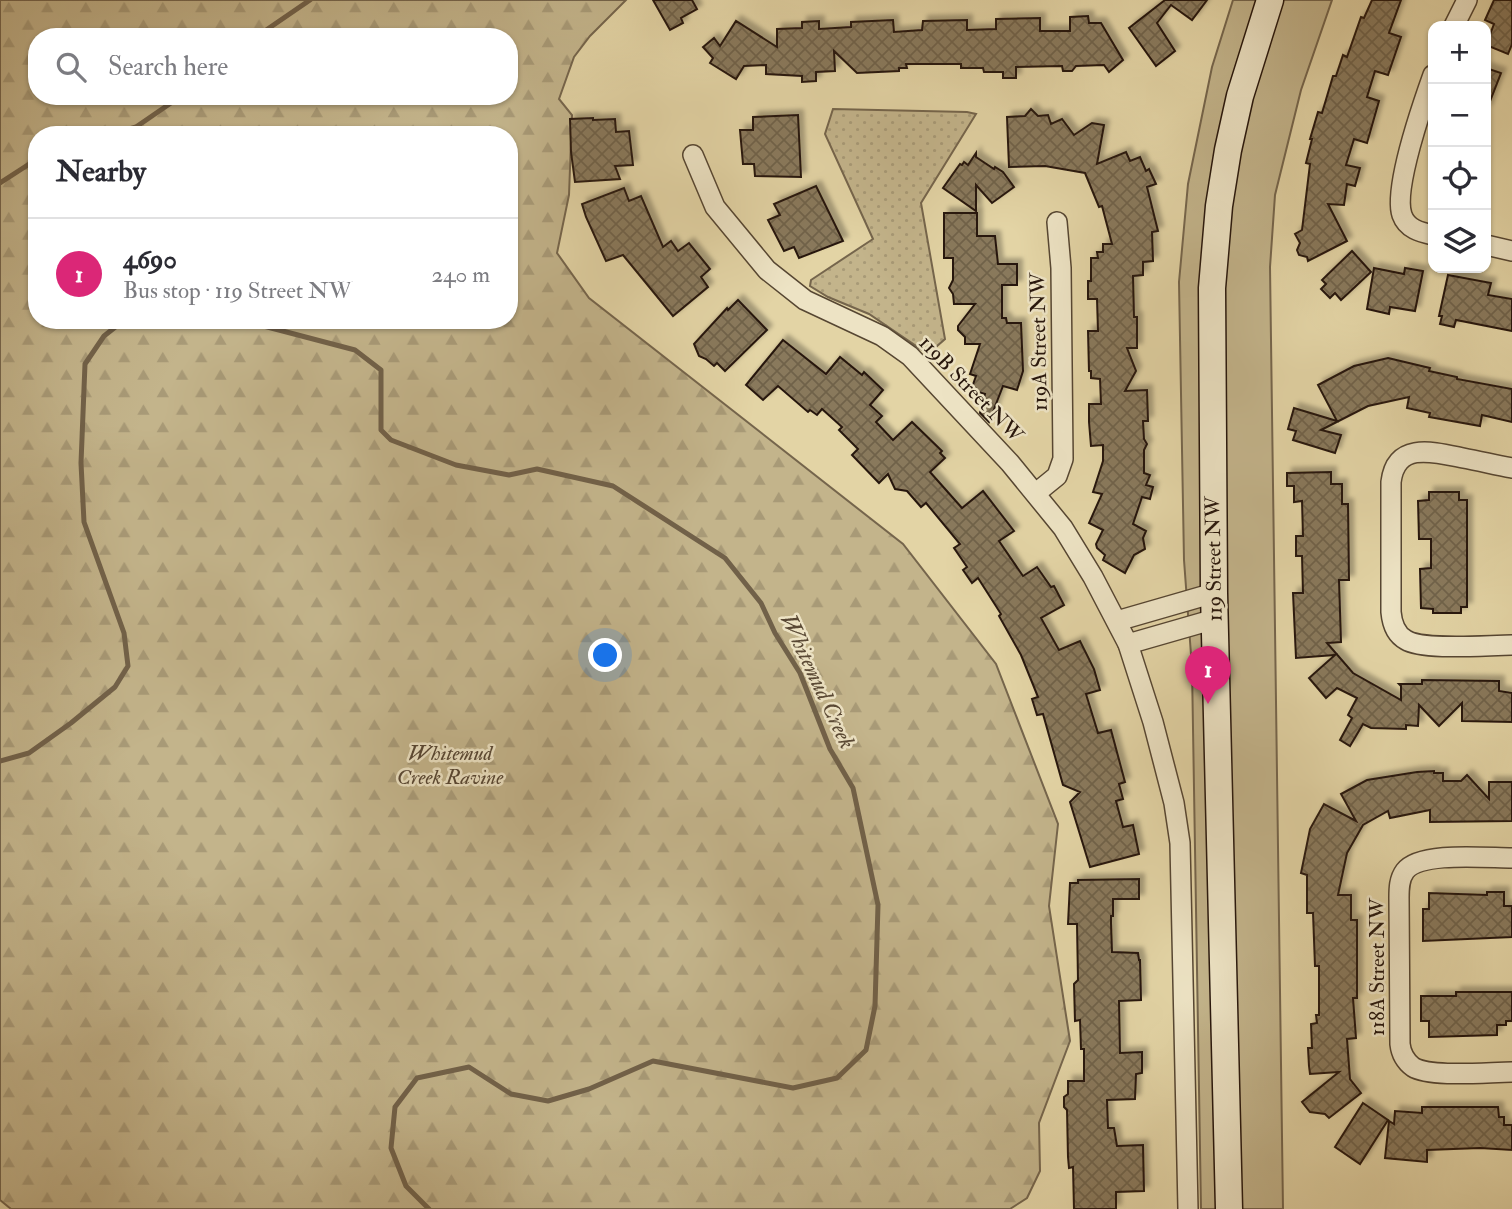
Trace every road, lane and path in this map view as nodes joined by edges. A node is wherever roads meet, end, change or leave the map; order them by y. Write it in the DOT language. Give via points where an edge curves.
graph roads {
  1 [pos="1270,0"];
  2 [pos="1467,0"];
  3 [pos="1456,21"];
  4 [pos="1430,84"];
  5 [pos="693,155"];
  6 [pos="1057,222"];
  7 [pos="1428,232"];
  8 [pos="1491,246"];
  9 [pos="1512,251"];
  10 [pos="1512,468"];
  11 [pos="1036,492"];
  12 [pos="1214,593"];
  13 [pos="1215,619"];
  14 [pos="1117,621"];
  15 [pos="1128,645"];
  16 [pos="1512,645"];
  17 [pos="1512,858"];
  18 [pos="1512,1072"];
  19 [pos="1188,1209"];
  20 [pos="1229,1209"];
  1 -- 12 [label="street, 119 Street NW" via="1240,96 1219,206 1212,288"];
  2 -- 3 [label="street"];
  4 -- 7 [label="street" via="1401,194 1402,215 1410,227"];
  5 -- 11 [label="street, 119B Street NW" via="715,207 767,270 805,300 864,327 910,356"];
  6 -- 11 [label="street, 119A Street NW" via="1062,268 1063,459 1057,476"];
  8 -- 9 [label="street"];
  10 -- 16 [label="street" via="1424,451 1400,460 1391,482 1391,612 1399,635 1424,645"];
  11 -- 14 [label="street" via="1077,550"];
  12 -- 13 [label="street, 119 Street NW"];
  12 -- 14 [label="street"];
  13 -- 15 [label="street"];
  13 -- 20 [label="street, 119 Street NW"];
  14 -- 15 [label="street"];
  15 -- 19 [label="street" via="1153,722 1181,843"];
  17 -- 18 [label="street, 118A Street NW" via="1417,862 1404,872 1399,898 1400,1044 1406,1061 1435,1073"];
}
